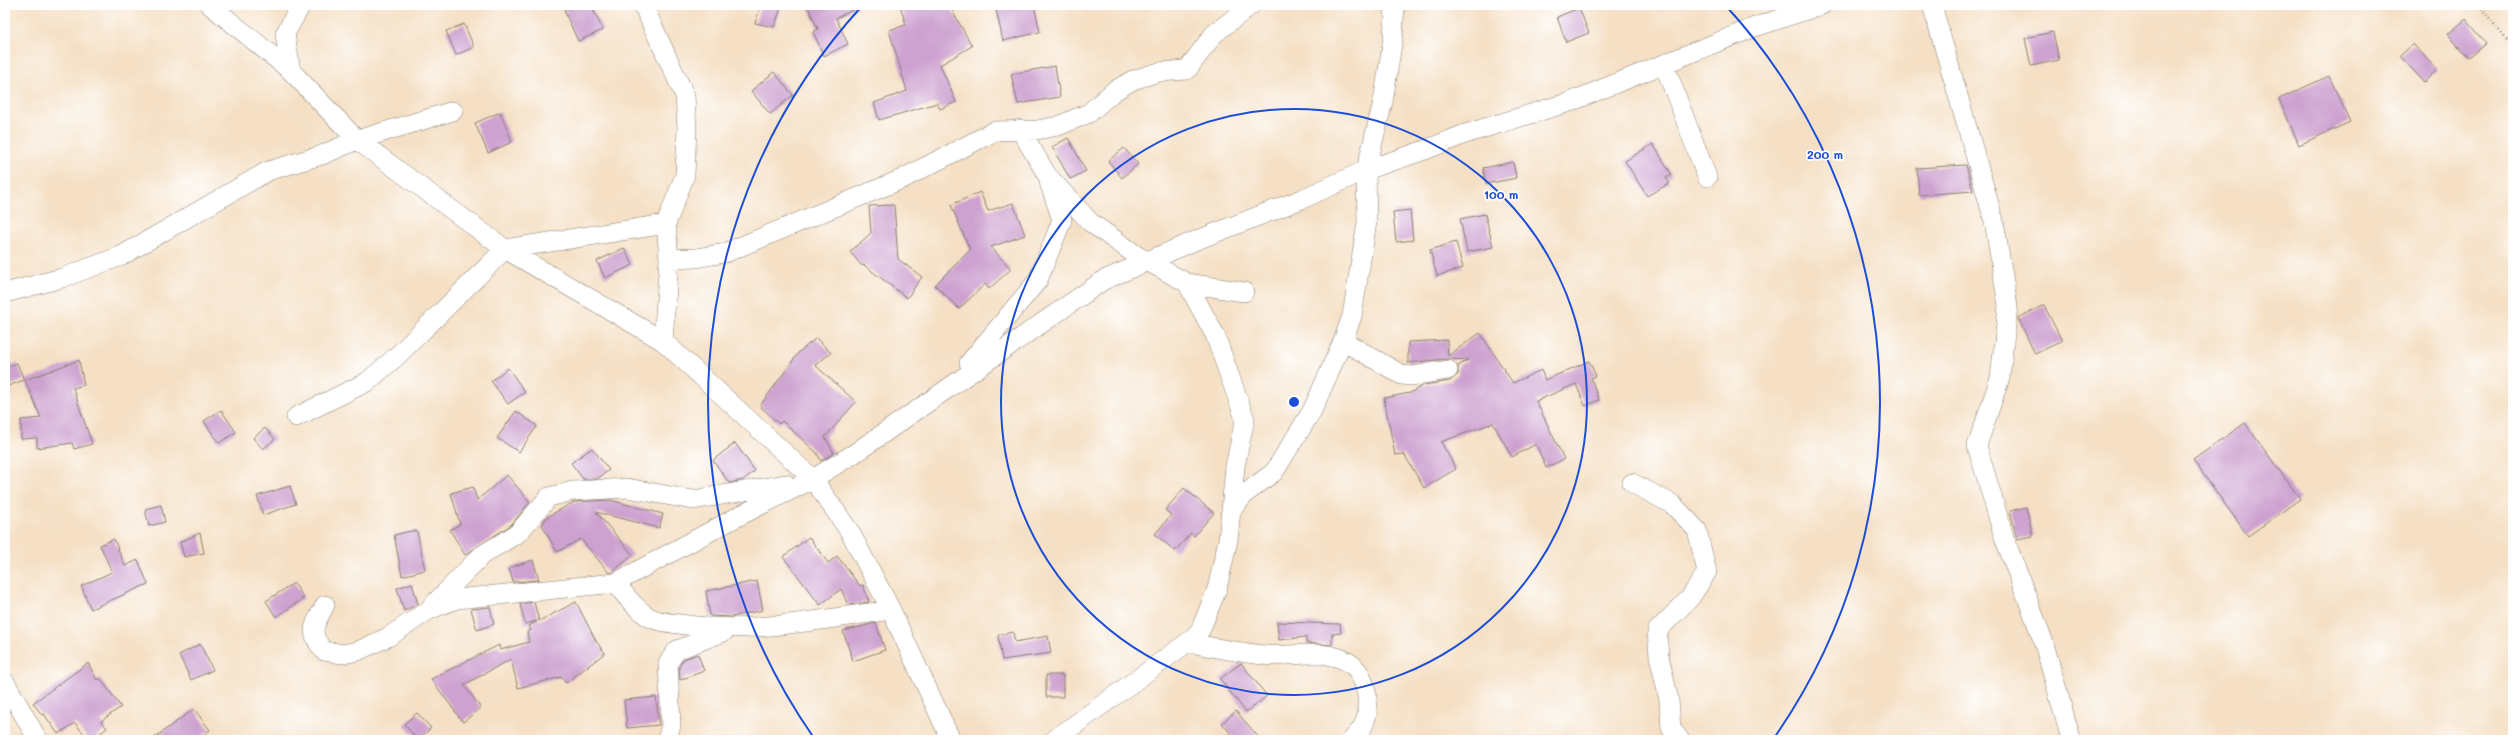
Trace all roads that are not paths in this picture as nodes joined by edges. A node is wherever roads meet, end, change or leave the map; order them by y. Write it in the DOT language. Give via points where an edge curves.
graph roads {
  1 [pos="210,5"];
  2 [pos="301,5"];
  3 [pos="644,5"];
  4 [pos="1251,5"];
  5 [pos="1395,5"];
  6 [pos="1822,5"];
  7 [pos="1932,5"];
  8 [pos="285,34"];
  9 [pos="268,52"];
  10 [pos="1664,64"];
  11 [pos="291,71"];
  12 [pos="453,111"];
  13 [pos="1020,129"];
  14 [pos="357,140"];
  15 [pos="1366,170"];
  16 [pos="1047,175"];
  17 [pos="1707,177"];
  18 [pos="666,224"];
  19 [pos="505,250"];
  20 [pos="669,259"];
  21 [pos="1147,261"];
  22 [pos="1187,283"];
  23 [pos="1244,292"];
  24 [pos="5,293"];
  25 [pos="663,341"];
  26 [pos="1343,341"];
  27 [pos="1448,370"];
  28 [pos="948,386"];
  29 [pos="296,417"];
  30 [pos="813,479"];
  31 [pos="1632,483"];
  32 [pos="1231,510"];
  33 [pos="615,583"];
  34 [pos="325,605"];
  35 [pos="429,610"];
  36 [pos="891,610"];
  37 [pos="736,628"];
  38 [pos="1188,642"];
  39 [pos="5,682"];
  40 [pos="2071,739"];
  41 [pos="38,740"];
  42 [pos="667,740"];
  43 [pos="951,740"];
  44 [pos="1054,740"];
  45 [pos="1352,740"];
  46 [pos="1680,740"];
  1 -- 9 [label="street"];
  2 -- 8 [label="street"];
  3 -- 18 [label="street" via="685,96 685,175"];
  4 -- 13 [label="street" via="1214,34 1187,70 1158,72 1132,80 1114,91 1089,113 1058,126 1037,130"];
  5 -- 15 [label="street" via="1394,38 1383,102"];
  6 -- 10 [label="street"];
  7 -- 40 [label="street" via="1994,221 2008,306 2000,378 1976,446 2005,540 2043,640"];
  8 -- 9 [label="street"];
  8 -- 11 [label="street"];
  9 -- 11 [label="street"];
  10 -- 15 [label="street" via="1570,102 1465,134"];
  10 -- 17 [label="street"];
  11 -- 14 [label="street"];
  12 -- 14 [label="street"];
  13 -- 16 [label="street"];
  13 -- 20 [label="street" via="995,131 902,179 725,253"];
  14 -- 19 [label="street"];
  14 -- 24 [label="street" via="322,155 268,171 121,256 62,278"];
  15 -- 21 [label="street" via="1302,199"];
  15 -- 26 [label="street" via="1367,222 1353,309"];
  16 -- 21 [label="street" via="1090,222"];
  16 -- 28 [label="street" via="1062,220 1038,280"];
  18 -- 19 [label="street"];
  18 -- 20 [label="street"];
  19 -- 25 [label="street"];
  19 -- 29 [label="street" via="367,382"];
  20 -- 25 [label="street"];
  21 -- 22 [label="street"];
  21 -- 28 [label="street" via="1104,280"];
  22 -- 23 [label="street"];
  22 -- 32 [label="street" via="1216,335 1245,419 1235,466"];
  25 -- 30 [label="street"];
  26 -- 27 [label="street" via="1402,375 1412,376"];
  26 -- 32 [label="street" via="1312,411 1274,472 1246,493"];
  28 -- 30 [label="street"];
  30 -- 33 [label="street"];
  30 -- 35 [label="street" via="693,500 627,488 573,491 549,497 518,533 482,555"];
  30 -- 36 [label="street" via="850,532"];
  31 -- 46 [label="street" via="1672,504 1697,530 1707,572 1690,598 1657,631 1658,656 1669,700 1670,728"];
  32 -- 38 [label="street" via="1228,540 1217,589 1200,631"];
  33 -- 35 [label="street" via="457,599"];
  33 -- 37 [label="street" via="632,604 648,617 707,628"];
  34 -- 35 [label="street" via="314,627 313,635 324,650 343,654 358,651 388,637"];
  36 -- 37 [label="street"];
  36 -- 43 [label="street"];
  37 -- 42 [label="street" via="677,650 668,663 671,725"];
  38 -- 44 [label="street"];
  38 -- 45 [label="street" via="1265,655 1331,656 1348,662 1361,676 1366,691 1367,709 1363,727"];
  39 -- 41 [label="street"];
}
